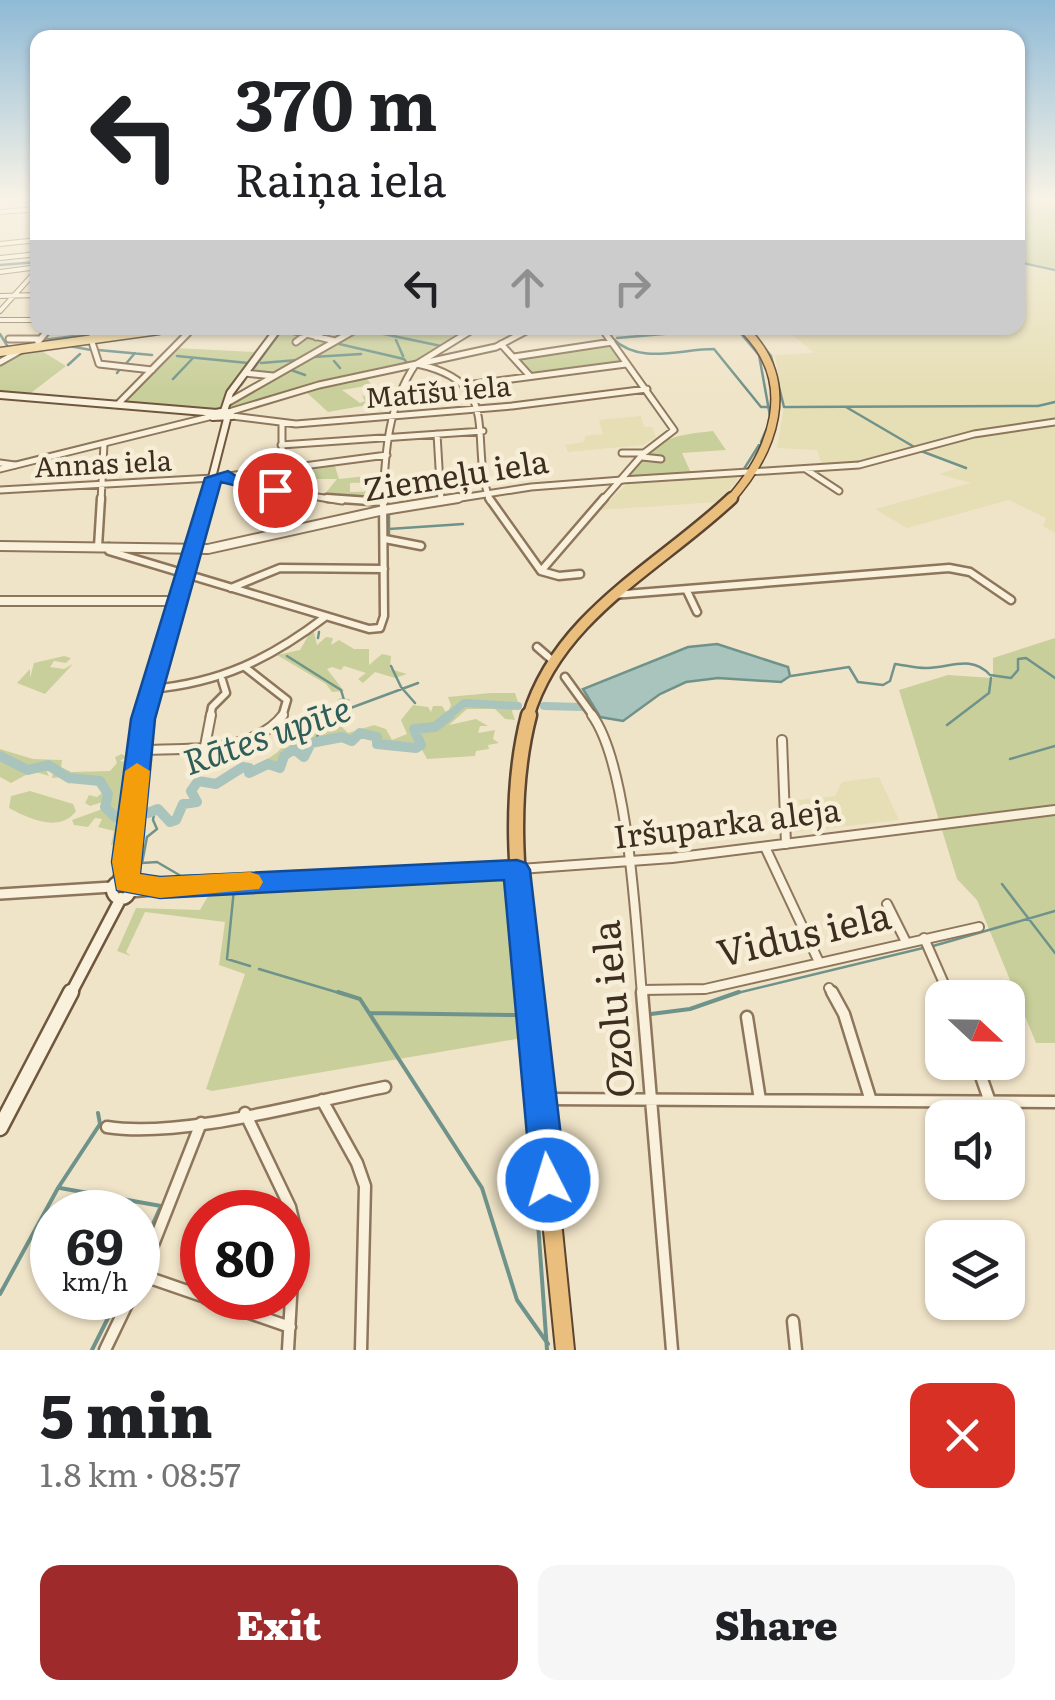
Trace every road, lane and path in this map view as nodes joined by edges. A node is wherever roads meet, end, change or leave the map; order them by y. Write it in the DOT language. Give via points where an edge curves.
graph roads {
  1 [pos="30,269"];
  2 [pos="1,272"];
  3 [pos="30,277"];
  4 [pos="14,295"];
  5 [pos="30,295"];
  6 [pos="0,296"];
  7 [pos="0,311"];
  8 [pos="0,320"];
  9 [pos="30,320"];
  10 [pos="44,335"];
  11 [pos="93,335"];
  12 [pos="120,335"];
  13 [pos="186,335"];
  14 [pos="273,335"];
  15 [pos="306,335"];
  16 [pos="319,335"];
  17 [pos="347,335"];
  18 [pos="464,335"];
  19 [pos="518,335"];
  20 [pos="607,335"];
  21 [pos="750,335"];
  22 [pos="316,337"];
  23 [pos="9,338"];
  24 [pos="91,339"];
  25 [pos="40,340"];
  26 [pos="296,342"];
  27 [pos="336,342"];
  28 [pos="612,342"];
  29 [pos="501,344"];
  30 [pos="27,348"];
  31 [pos="0,352"];
  32 [pos="514,357"];
  33 [pos="0,361"];
  34 [pos="417,364"];
  35 [pos="628,364"];
  36 [pos="152,370"];
  37 [pos="244,374"];
  38 [pos="277,376"];
  39 [pos="530,376"];
  40 [pos="466,386"];
  41 [pos="647,389"];
  42 [pos="0,396"];
  43 [pos="118,404"];
  44 [pos="480,409"];
  45 [pos="199,411"];
  46 [pos="311,412"];
  47 [pos="223,414"];
  48 [pos="389,416"];
  49 [pos="312,422"];
  50 [pos="1055,422"];
  51 [pos="282,424"];
  52 [pos="483,430"];
  53 [pos="437,434"];
  54 [pos="388,437"];
  55 [pos="104,444"];
  56 [pos="281,444"];
  57 [pos="622,453"];
  58 [pos="387,454"];
  59 [pos="642,455"];
  60 [pos="661,459"];
  61 [pos="0,466"];
  62 [pos="282,469"];
  63 [pos="806,469"];
  64 [pos="751,473"];
  65 [pos="228,476"];
  66 [pos="214,478"];
  67 [pos="622,480"];
  68 [pos="101,484"];
  69 [pos="0,490"];
  70 [pos="840,491"];
  71 [pos="487,494"];
  72 [pos="441,500"];
  73 [pos="384,506"];
  74 [pos="385,539"];
  75 [pos="0,546"];
  76 [pos="421,546"];
  77 [pos="98,547"];
  78 [pos="109,548"];
  79 [pos="193,550"];
  80 [pos="384,569"];
  81 [pos="541,571"];
  82 [pos="186,574"];
  83 [pos="580,574"];
  84 [pos="230,588"];
  85 [pos="688,590"];
  86 [pos="612,594"];
  87 [pos="1011,600"];
  88 [pos="0,601"];
  89 [pos="177,602"];
  90 [pos="697,612"];
  91 [pos="326,617"];
  92 [pos="377,628"];
  93 [pos="538,647"];
  94 [pos="552,660"];
  95 [pos="246,668"];
  96 [pos="565,677"];
  97 [pos="222,680"];
  98 [pos="150,689"];
  99 [pos="782,740"];
  100 [pos="205,746"];
  101 [pos="139,750"];
  102 [pos="1055,810"];
  103 [pos="786,844"];
  104 [pos="766,847"];
  105 [pos="629,862"];
  106 [pos="517,870"];
  107 [pos="120,890"];
  108 [pos="0,894"];
  109 [pos="886,904"];
  110 [pos="979,927"];
  111 [pos="924,938"];
  112 [pos="906,942"];
  113 [pos="819,962"];
  114 [pos="942,980"];
  115 [pos="829,988"];
  116 [pos="642,990"];
  117 [pos="747,1017"];
  118 [pos="385,1087"];
  119 [pos="542,1099"];
  120 [pos="653,1099"];
  121 [pos="322,1100"];
  122 [pos="760,1100"];
  123 [pos="871,1101"];
  124 [pos="925,1101"];
  125 [pos="1025,1102"];
  126 [pos="1055,1102"];
  127 [pos="245,1114"];
  128 [pos="4,1115"];
  129 [pos="201,1123"];
  130 [pos="107,1127"];
  131 [pos="0,1128"];
  132 [pos="160,1226"];
  133 [pos="119,1320"];
  134 [pos="270,1320"];
  135 [pos="793,1321"];
  136 [pos="290,1327"];
  137 [pos="105,1350"];
  138 [pos="288,1350"];
  139 [pos="361,1350"];
  140 [pos="565,1350"];
  141 [pos="672,1350"];
  142 [pos="796,1350"];
  1 -- 2 [label="street"];
  3 -- 4 [label="street"];
  4 -- 5 [label="street"];
  4 -- 6 [label="street"];
  4 -- 7 [label="street"];
  8 -- 9 [label="street"];
  10 -- 25 [label="street"];
  11 -- 24 [label="street"];
  12 -- 24 [label="main road"];
  13 -- 36 [label="street"];
  14 -- 37 [label="main road"];
  15 -- 22 [label="street"];
  15 -- 26 [label="street"];
  16 -- 22 [label="street"];
  17 -- 27 [label="street"];
  18 -- 34 [label="street"];
  19 -- 29 [label="street"];
  20 -- 28 [label="street"];
  21 -- 64 [label="highway" via="764,352 776,422"];
  22 -- 27 [label="street"];
  23 -- 25 [label="street"];
  24 -- 30 [label="main road"];
  24 -- 36 [label="street" via="102,366"];
  25 -- 30 [label="street"];
  27 -- 38 [label="street"];
  28 -- 32 [label="street"];
  28 -- 35 [label="street"];
  29 -- 32 [label="street"];
  29 -- 34 [label="street"];
  30 -- 31 [label="main road"];
  30 -- 33 [label="street"];
  32 -- 39 [label="street"];
  34 -- 40 [label="street"];
  34 -- 47 [label="street"];
  34 -- 48 [label="street"];
  35 -- 39 [label="street"];
  35 -- 41 [label="street"];
  36 -- 43 [label="street"];
  37 -- 38 [label="street"];
  37 -- 47 [label="main road"];
  38 -- 47 [label="street"];
  39 -- 40 [label="street"];
  40 -- 44 [label="street"];
  41 -- 44 [label="street, Matīšu iela"];
  41 -- 59 [label="street" via="674,430"];
  42 -- 43 [label="main road"];
  43 -- 45 [label="main road"];
  44 -- 48 [label="street, Matīšu iela"];
  44 -- 52 [label="street"];
  45 -- 47 [label="main road"];
  46 -- 49 [label="street"];
  47 -- 51 [label="street, Matīšu iela"];
  47 -- 55 [label="street"];
  47 -- 66 [label="main road" via="226,430"];
  48 -- 49 [label="street, Matīšu iela"];
  48 -- 54 [label="street"];
  49 -- 51 [label="street, Matīšu iela"];
  50 -- 63 [label="street" via="974,434 859,465"];
  51 -- 56 [label="street"];
  52 -- 53 [label="street"];
  52 -- 71 [label="street"];
  53 -- 54 [label="street"];
  53 -- 72 [label="street"];
  54 -- 56 [label="street"];
  54 -- 58 [label="street"];
  55 -- 61 [label="street"];
  55 -- 68 [label="street"];
  56 -- 62 [label="street"];
  57 -- 59 [label="street"];
  58 -- 62 [label="street, Annas iela"];
  58 -- 73 [label="street"];
  59 -- 60 [label="street"];
  59 -- 67 [label="street"];
  62 -- 65 [label="street, Annas iela"];
  63 -- 64 [label="street"];
  63 -- 70 [label="street"];
  64 -- 67 [label="street"];
  64 -- 86 [label="highway" via="728,502"];
  65 -- 66 [label="street, Annas iela"];
  65 -- 73 [label="street" via="238,484"];
  66 -- 68 [label="street, Annas iela"];
  66 -- 79 [label="main road"];
  67 -- 71 [label="street, Ziemeļu iela"];
  67 -- 81 [label="street"];
  68 -- 69 [label="street, Annas iela"];
  68 -- 77 [label="street"];
  71 -- 72 [label="street, Ziemeļu iela"];
  71 -- 81 [label="street"];
  72 -- 73 [label="street, Ziemeļu iela"];
  73 -- 74 [label="street"];
  73 -- 79 [label="street, Ziemeļu iela"];
  74 -- 76 [label="street"];
  74 -- 80 [label="street"];
  75 -- 77 [label="street, Ziemeļu iela"];
  77 -- 78 [label="street, Ziemeļu iela"];
  78 -- 79 [label="street, Ziemeļu iela"];
  78 -- 82 [label="street"];
  79 -- 82 [label="main road"];
  80 -- 84 [label="street" via="280,568"];
  80 -- 92 [label="street" via="383,625"];
  81 -- 83 [label="street"];
  82 -- 84 [label="street"];
  82 -- 89 [label="main road"];
  84 -- 91 [label="street"];
  85 -- 86 [label="street"];
  85 -- 87 [label="street" via="960,568"];
  85 -- 90 [label="street"];
  86 -- 94 [label="highway"];
  88 -- 89 [label="street"];
  89 -- 98 [label="main road"];
  91 -- 92 [label="street"];
  91 -- 95 [label="street"];
  93 -- 94 [label="street"];
  94 -- 106 [label="highway" via="531,705 514,790"];
  95 -- 97 [label="street"];
  95 -- 100 [label="street" via="282,692 288,710 264,734"];
  96 -- 105 [label="street, Ozolu iela" via="614,758"];
  97 -- 98 [label="street"];
  97 -- 100 [label="street" via="226,693 212,707"];
  98 -- 101 [label="main road"];
  99 -- 103 [label="street"];
  100 -- 101 [label="street"];
  101 -- 107 [label="main road"];
  102 -- 103 [label="street, Iršuparka aleja"];
  103 -- 104 [label="street, Iršuparka aleja"];
  104 -- 105 [label="street, Iršuparka aleja"];
  104 -- 113 [label="street"];
  105 -- 106 [label="street, Iršuparka aleja"];
  105 -- 116 [label="street, Ozolu iela"];
  106 -- 107 [label="street"];
  106 -- 119 [label="highway"];
  107 -- 108 [label="street"];
  107 -- 128 [label="main road"];
  109 -- 112 [label="street"];
  110 -- 111 [label="street, Vidus iela"];
  111 -- 112 [label="street, Vidus iela"];
  111 -- 114 [label="street"];
  112 -- 113 [label="street, Vidus iela"];
  113 -- 116 [label="street, Vidus iela" via="705,989"];
  115 -- 123 [label="street" via="844,1014"];
  116 -- 120 [label="street, Ozolu iela"];
  117 -- 122 [label="street"];
  118 -- 121 [label="street"];
  119 -- 120 [label="street"];
  119 -- 140 [label="highway"];
  120 -- 122 [label="street"];
  120 -- 141 [label="street, Ozolu iela"];
  121 -- 127 [label="street"];
  121 -- 139 [label="street" via="365,1186"];
  122 -- 123 [label="street"];
  123 -- 124 [label="street"];
  125 -- 126 [label="street"];
  127 -- 129 [label="street"];
  127 -- 136 [label="street" via="295,1228"];
  128 -- 131 [label="main road"];
  129 -- 130 [label="street" via="133,1132"];
  129 -- 132 [label="street"];
  133 -- 137 [label="street"];
  134 -- 136 [label="street"];
  135 -- 142 [label="street"];
  136 -- 138 [label="street"];
}
